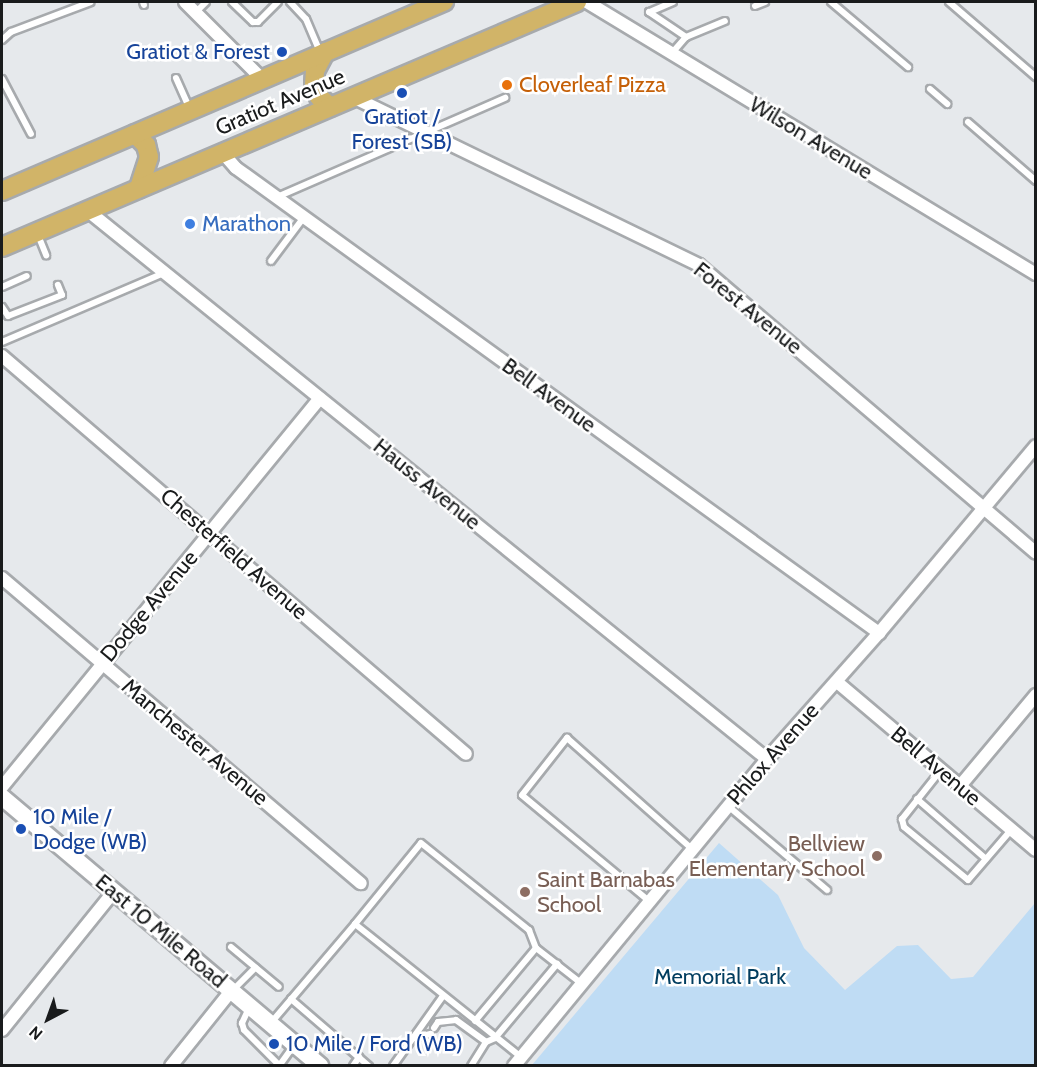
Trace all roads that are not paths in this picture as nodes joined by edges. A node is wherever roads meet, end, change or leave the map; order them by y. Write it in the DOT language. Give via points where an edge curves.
graph roads {
  1 [pos="91,2"];
  2 [pos="185,2"];
  3 [pos="206,2"];
  4 [pos="232,2"];
  5 [pos="278,2"];
  6 [pos="290,2"];
  7 [pos="577,2"];
  8 [pos="587,2"];
  9 [pos="673,2"];
  10 [pos="765,2"];
  11 [pos="831,2"];
  12 [pos="949,2"];
  13 [pos="436,3"];
  14 [pos="559,6"];
  15 [pos="755,6"];
  16 [pos="196,12"];
  17 [pos="725,21"];
  18 [pos="686,37"];
  19 [pos="2,40"];
  20 [pos="323,53"];
  21 [pos="672,53"];
  22 [pos="908,67"];
  23 [pos="1035,77"];
  24 [pos="176,78"];
  25 [pos="2,79"];
  26 [pos="262,79"];
  27 [pos="930,89"];
  28 [pos="353,97"];
  29 [pos="505,98"];
  30 [pos="947,104"];
  31 [pos="330,107"];
  32 [pos="190,110"];
  33 [pos="968,122"];
  34 [pos="424,133"];
  35 [pos="31,134"];
  36 [pos="135,134"];
  37 [pos="222,152"];
  38 [pos="1035,181"];
  39 [pos="139,188"];
  40 [pos="2,191"];
  41 [pos="277,197"];
  42 [pos="87,210"];
  43 [pos="304,217"];
  44 [pos="37,232"];
  45 [pos="2,247"];
  46 [pos="46,255"];
  47 [pos="271,261"];
  48 [pos="166,272"];
  49 [pos="1035,274"];
  50 [pos="27,276"];
  51 [pos="58,285"];
  52 [pos="2,287"];
  53 [pos="2,307"];
  54 [pos="2,342"];
  55 [pos="2,356"];
  56 [pos="320,398"];
  57 [pos="1035,446"];
  58 [pos="983,508"];
  59 [pos="210,532"];
  60 [pos="1035,553"];
  61 [pos="2,578"];
  62 [pos="879,633"];
  63 [pos="102,663"];
  64 [pos="837,682"];
  65 [pos="1035,695"];
  66 [pos="466,754"];
  67 [pos="767,759"];
  68 [pos="941,770"];
  69 [pos="960,786"];
  70 [pos="2,787"];
  71 [pos="2,798"];
  72 [pos="917,800"];
  73 [pos="728,806"];
  74 [pos="1011,830"];
  75 [pos="692,849"];
  76 [pos="1035,850"];
  77 [pos="986,859"];
  78 [pos="361,883"];
  79 [pos="827,890"];
  80 [pos="114,891"];
  81 [pos="649,901"];
  82 [pos="355,924"];
  83 [pos="231,947"];
  84 [pos="536,948"];
  85 [pos="557,964"];
  86 [pos="255,968"];
  87 [pos="581,983"];
  88 [pos="279,987"];
  89 [pos="231,991"];
  90 [pos="443,996"];
  91 [pos="291,999"];
  92 [pos="250,1006"];
  93 [pos="475,1021"];
  94 [pos="270,1024"];
  95 [pos="2,1030"];
  96 [pos="495,1038"];
  97 [pos="410,1039"];
  98 [pos="486,1042"];
  99 [pos="295,1044"];
  100 [pos="359,1058"];
  101 [pos="518,1061"];
  102 [pos="171,1065"];
  103 [pos="279,1065"];
  104 [pos="320,1065"];
  105 [pos="352,1065"];
  106 [pos="369,1065"];
  107 [pos="393,1065"];
  108 [pos="471,1065"];
  1 -- 19 [label="lane" via="11,32"];
  2 -- 16 [label="street"];
  3 -- 16 [label="lane"];
  4 -- 5 [label="lane" via="253,22 258,22"];
  6 -- 20 [label="lane" via="306,19"];
  7 -- 14 [label="main road, Gratiot Avenue"];
  8 -- 21 [label="street, Wilson Avenue"];
  9 -- 18 [label="lane" via="649,12"];
  10 -- 15 [label="lane"];
  11 -- 22 [label="lane"];
  12 -- 23 [label="lane"];
  13 -- 20 [label="main road, Gratiot Avenue"];
  14 -- 28 [label="main road, Gratiot Avenue"];
  16 -- 26 [label="street"];
  17 -- 18 [label="lane"];
  18 -- 21 [label="lane"];
  20 -- 26 [label="main road, Gratiot Avenue"];
  20 -- 31 [label="main road" via="314,85 319,97"];
  21 -- 49 [label="street, Wilson Avenue"];
  24 -- 32 [label="lane"];
  25 -- 35 [label="lane"];
  26 -- 32 [label="main road, Gratiot Avenue"];
  27 -- 30 [label="lane"];
  28 -- 31 [label="main road, Gratiot Avenue"];
  28 -- 34 [label="street, Forest Avenue"];
  29 -- 34 [label="lane"];
  31 -- 37 [label="main road, Gratiot Avenue"];
  32 -- 36 [label="main road, Gratiot Avenue"];
  33 -- 38 [label="lane"];
  34 -- 41 [label="lane"];
  34 -- 58 [label="street, Forest Avenue" via="699,265"];
  36 -- 39 [label="main road" via="146,145 149,157"];
  36 -- 40 [label="main road, Gratiot Avenue"];
  37 -- 39 [label="main road, Gratiot Avenue"];
  37 -- 41 [label="street, Bell Avenue"];
  39 -- 42 [label="main road, Gratiot Avenue"];
  41 -- 43 [label="street, Bell Avenue"];
  42 -- 44 [label="main road, Gratiot Avenue"];
  42 -- 48 [label="street, Hauss Avenue"];
  43 -- 47 [label="lane"];
  43 -- 62 [label="street, Bell Avenue"];
  44 -- 45 [label="main road, Gratiot Avenue"];
  44 -- 46 [label="lane"];
  48 -- 54 [label="lane"];
  48 -- 56 [label="street, Hauss Avenue"];
  50 -- 52 [label="lane"];
  51 -- 53 [label="lane" via="62,295 19,312 8,316"];
  55 -- 59 [label="street, Chesterfield Avenue"];
  56 -- 59 [label="street, Dodge Avenue"];
  56 -- 67 [label="street, Hauss Avenue"];
  57 -- 58 [label="street, Phlox Avenue"];
  58 -- 60 [label="street, Forest Avenue"];
  58 -- 62 [label="street, Phlox Avenue"];
  59 -- 63 [label="street, Dodge Avenue"];
  59 -- 66 [label="street, Chesterfield Avenue"];
  61 -- 63 [label="street, Manchester Avenue"];
  62 -- 64 [label="street, Phlox Avenue"];
  63 -- 70 [label="street, Dodge Avenue"];
  63 -- 78 [label="street, Manchester Avenue"];
  64 -- 67 [label="street, Phlox Avenue"];
  64 -- 68 [label="street, Bell Avenue"];
  65 -- 69 [label="street"];
  67 -- 73 [label="street, Phlox Avenue"];
  68 -- 69 [label="street, Bell Avenue"];
  68 -- 72 [label="lane"];
  69 -- 74 [label="street, Bell Avenue"];
  71 -- 80 [label="main road, East 10 Mile Road"];
  72 -- 77 [label="lane"];
  72 -- 77 [label="lane" via="902,819 904,828 968,880"];
  73 -- 75 [label="street, Phlox Avenue"];
  73 -- 79 [label="lane"];
  74 -- 76 [label="street, Bell Avenue"];
  74 -- 77 [label="lane"];
  75 -- 81 [label="street, Phlox Avenue"];
  75 -- 81 [label="lane" via="567,738 522,795"];
  80 -- 89 [label="main road, East 10 Mile Road"];
  80 -- 95 [label="street"];
  81 -- 87 [label="street, Phlox Avenue"];
  82 -- 84 [label="lane" via="421,843 529,930"];
  82 -- 90 [label="lane"];
  82 -- 91 [label="lane"];
  83 -- 86 [label="lane"];
  84 -- 85 [label="lane"];
  84 -- 93 [label="lane"];
  85 -- 87 [label="lane"];
  85 -- 96 [label="lane"];
  86 -- 88 [label="lane"];
  86 -- 89 [label="lane"];
  87 -- 101 [label="street, Phlox Avenue"];
  89 -- 92 [label="main road, East 10 Mile Road"];
  89 -- 102 [label="street"];
  90 -- 93 [label="lane"];
  90 -- 97 [label="lane"];
  91 -- 94 [label="lane"];
  91 -- 100 [label="lane"];
  92 -- 94 [label="main road, East 10 Mile Road"];
  92 -- 103 [label="lane" via="242,1023 244,1030"];
  93 -- 96 [label="lane"];
  94 -- 99 [label="main road, East 10 Mile Road"];
  96 -- 98 [label="lane"];
  96 -- 101 [label="lane"];
  97 -- 98 [label="lane" via="432,1031 438,1022 456,1020"];
  97 -- 107 [label="lane"];
  98 -- 108 [label="lane"];
  99 -- 103 [label="lane"];
  99 -- 104 [label="main road, East 10 Mile Road"];
  100 -- 105 [label="lane"];
  100 -- 106 [label="lane"];
}
